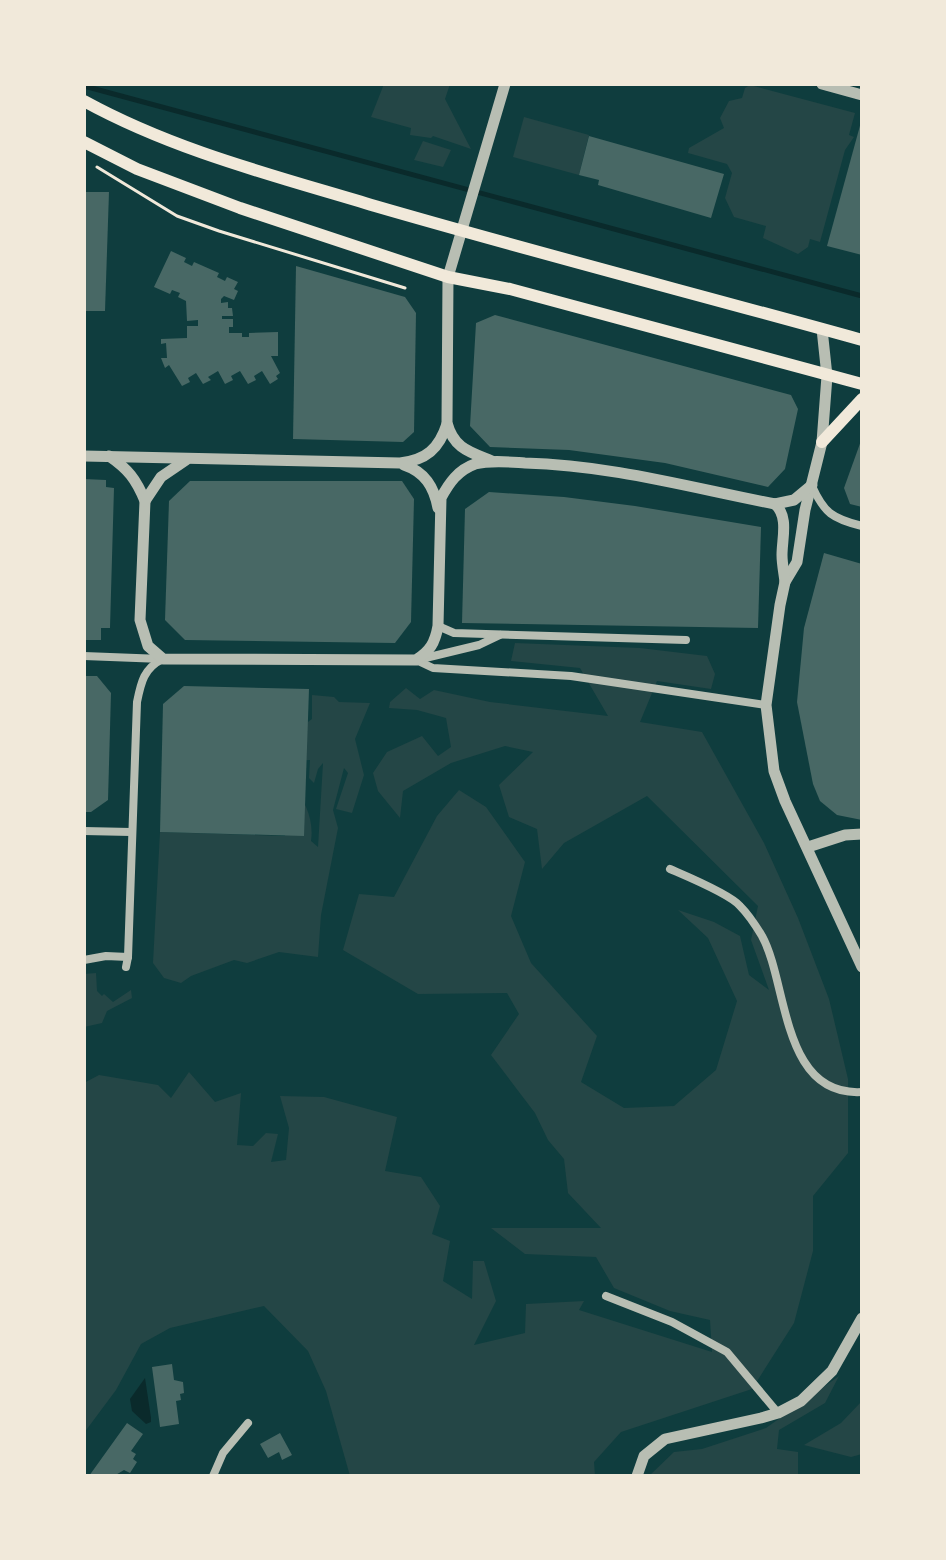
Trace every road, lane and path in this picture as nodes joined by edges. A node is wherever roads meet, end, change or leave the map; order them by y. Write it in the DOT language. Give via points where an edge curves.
graph roads {
  1 [pos="505,84"];
  2 [pos="822,84"];
  3 [pos="862,95"];
  4 [pos="84,101"];
  5 [pos="84,142"];
  6 [pos="95,165"];
  7 [pos="461,231"];
  8 [pos="448,277"];
  9 [pos="405,288"];
  10 [pos="822,329"];
  11 [pos="862,340"];
  12 [pos="827,376"];
  13 [pos="862,384"];
  14 [pos="862,399"];
  15 [pos="447,423"];
  16 [pos="822,442"];
  17 [pos="84,456"];
  18 [pos="109,456"];
  19 [pos="189,459"];
  20 [pos="493,462"];
  21 [pos="400,463"];
  22 [pos="812,485"];
  23 [pos="145,501"];
  24 [pos="775,504"];
  25 [pos="439,516"];
  26 [pos="862,526"];
  27 [pos="785,582"];
  28 [pos="438,626"];
  29 [pos="503,634"];
  30 [pos="686,640"];
  31 [pos="84,656"];
  32 [pos="163,659"];
  33 [pos="416,660"];
  34 [pos="766,705"];
  35 [pos="84,831"];
  36 [pos="131,832"];
  37 [pos="862,834"];
  38 [pos="808,847"];
  39 [pos="670,869"];
  40 [pos="84,960"];
  41 [pos="862,967"];
  42 [pos="862,1092"];
  43 [pos="606,1296"];
  44 [pos="862,1318"];
  45 [pos="778,1413"];
  46 [pos="248,1423"];
  47 [pos="213,1476"];
  48 [pos="637,1476"];
  1 -- 7 [label="street"];
  2 -- 3 [label="street"];
  4 -- 7 [label="main road" via="215,158"];
  5 -- 8 [label="main road" via="137,169 240,208"];
  6 -- 9 [label="path" via="177,216"];
  7 -- 8 [label="street"];
  7 -- 10 [label="main road"];
  8 -- 12 [label="main road" via="510,289"];
  8 -- 15 [label="street"];
  10 -- 11 [label="main road"];
  10 -- 12 [label="street"];
  12 -- 13 [label="main road"];
  12 -- 16 [label="street"];
  14 -- 16 [label="main road"];
  15 -- 20 [label="street" via="456,444"];
  15 -- 21 [label="street" via="435,449"];
  16 -- 22 [label="street"];
  17 -- 18 [label="street"];
  18 -- 19 [label="street"];
  18 -- 23 [label="street" via="132,474"];
  19 -- 21 [label="street"];
  19 -- 23 [label="street" via="161,477"];
  20 -- 24 [label="street" via="616,472"];
  20 -- 25 [label="street" via="460,471 448,483"];
  21 -- 25 [label="street" via="426,478"];
  22 -- 24 [label="street" via="794,500"];
  22 -- 26 [label="street" via="830,514"];
  22 -- 27 [label="street" via="797,562"];
  23 -- 32 [label="street" via="140,620 148,646"];
  24 -- 27 [label="street" via="783,517"];
  25 -- 28 [label="street"];
  27 -- 34 [label="street"];
  28 -- 29 [label="street" via="454,633"];
  28 -- 33 [label="street" via="428,652"];
  29 -- 30 [label="street"];
  29 -- 33 [label="street"];
  31 -- 32 [label="street"];
  32 -- 33 [label="street"];
  32 -- 36 [label="street" via="152,664 139,689"];
  33 -- 34 [label="street" via="433,668 571,676"];
  34 -- 38 [label="street" via="774,771"];
  35 -- 36 [label="street"];
  36 -- 40 [label="street" via="127,962 106,956"];
  37 -- 38 [label="street"];
  38 -- 41 [label="street"];
  39 -- 42 [label="street" via="738,903 763,937 788,1027 807,1064 831,1088"];
  43 -- 45 [label="street" via="672,1322 727,1352"];
  44 -- 45 [label="street" via="824,1381"];
  45 -- 48 [label="street" via="665,1439 644,1456"];
  46 -- 47 [label="street" via="223,1453"];
}
